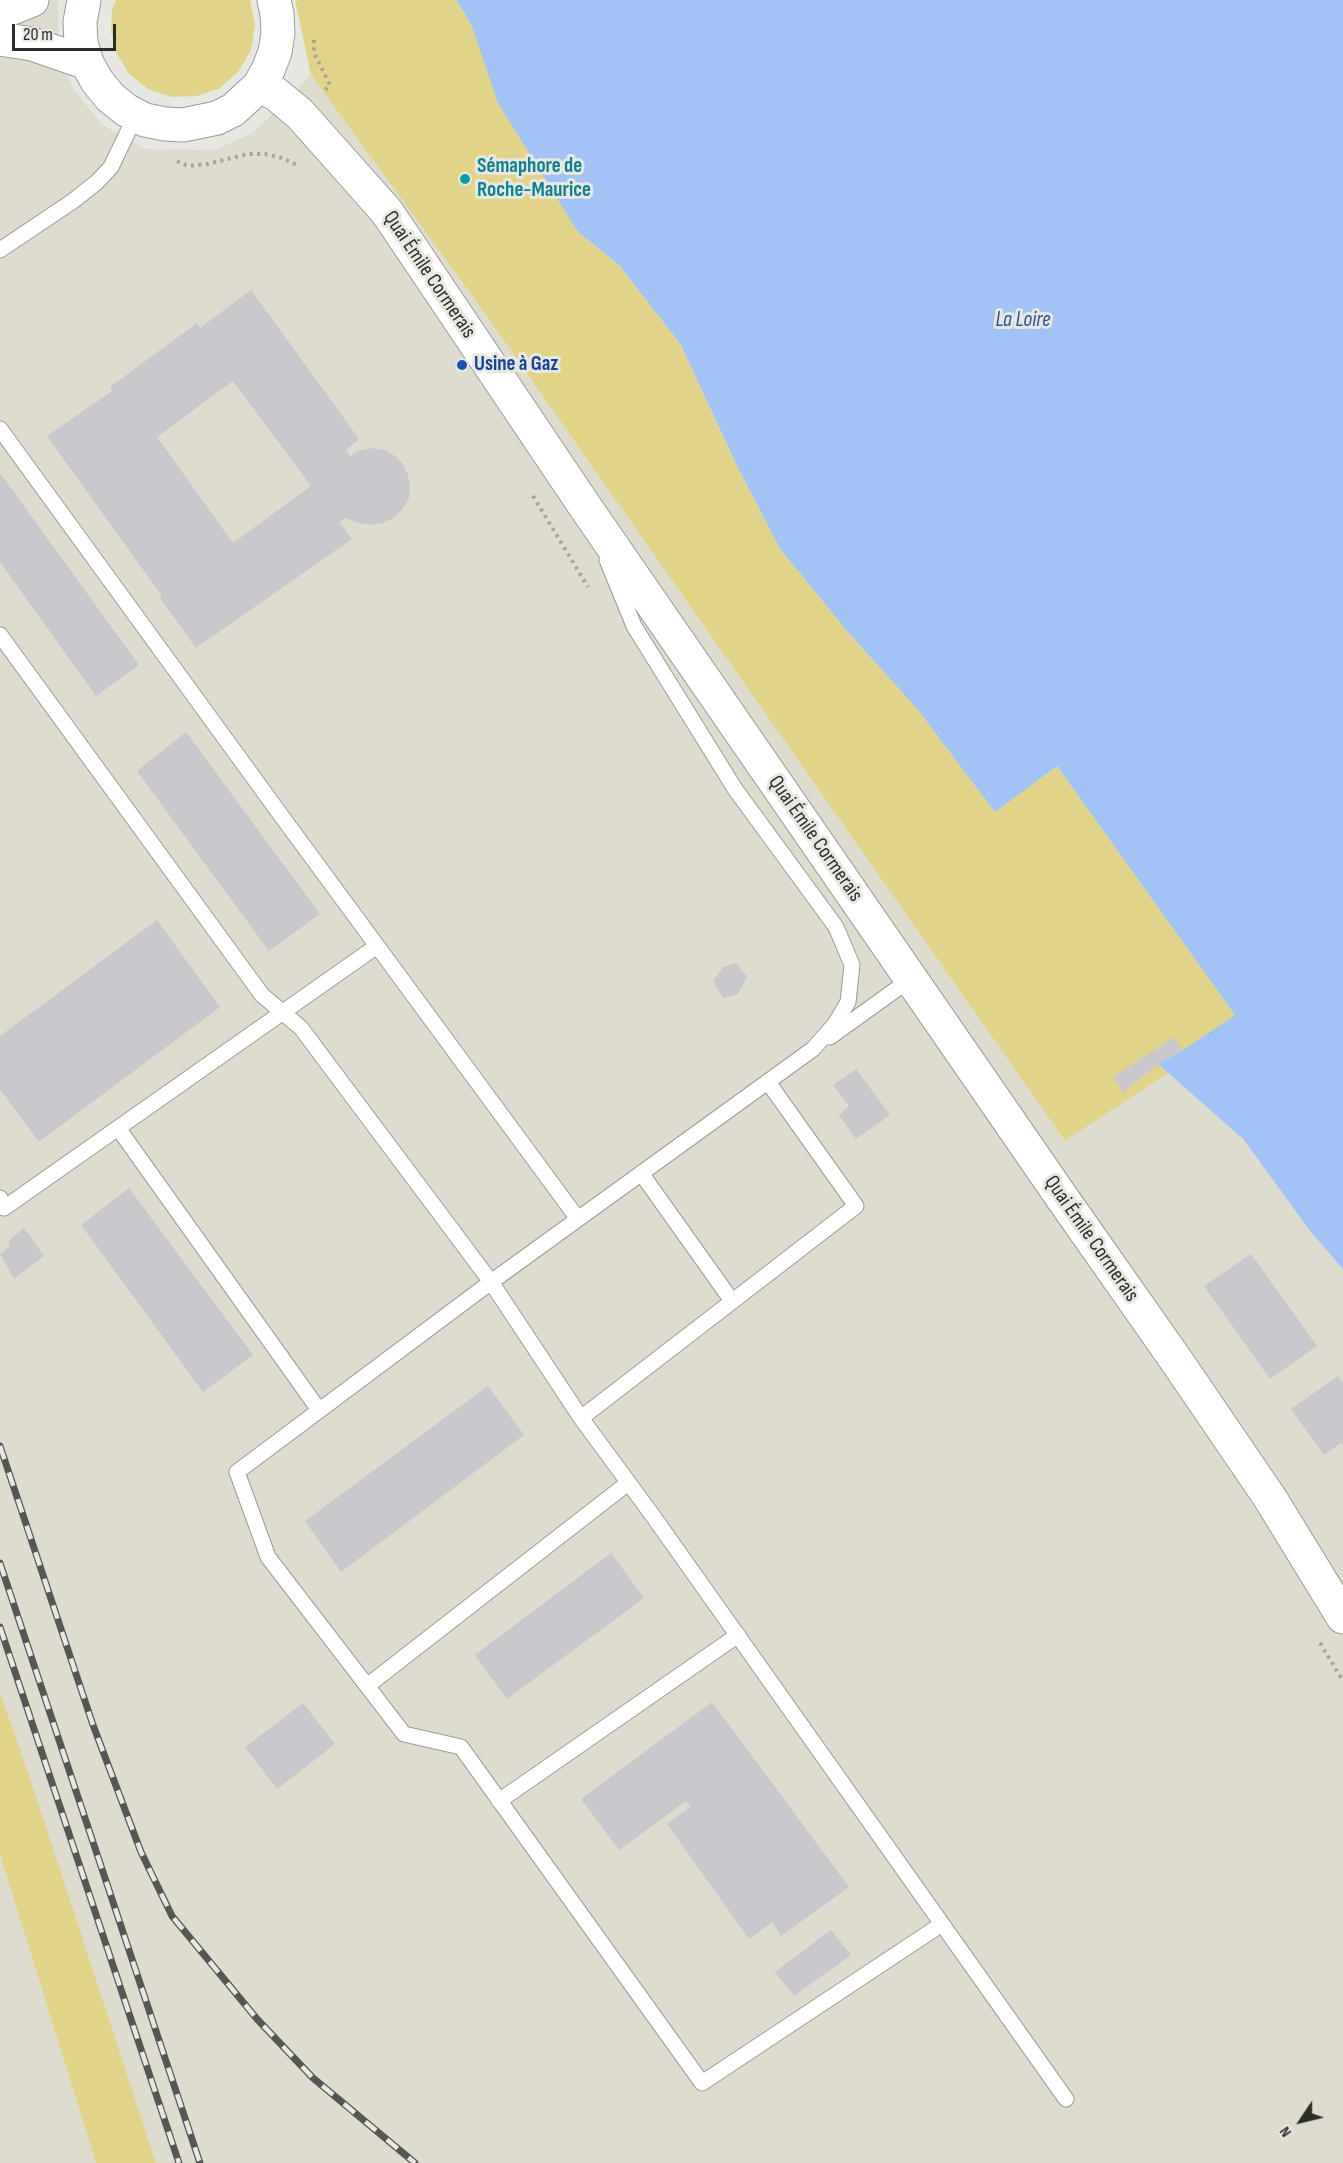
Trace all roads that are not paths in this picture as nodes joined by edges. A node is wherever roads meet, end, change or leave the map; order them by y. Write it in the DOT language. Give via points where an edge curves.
graph roads {
  1 [pos="33,0"];
  2 [pos="84,0"];
  3 [pos="274,0"];
  4 [pos="0,13"];
  5 [pos="0,39"];
  6 [pos="87,63"];
  7 [pos="259,86"];
  8 [pos="136,115"];
  9 [pos="0,250"];
  10 [pos="0,429"];
  11 [pos="586,508"];
  12 [pos="0,635"];
  13 [pos="377,946"];
  14 [pos="912,978"];
  15 [pos="283,1013"];
  16 [pos="807,1053"];
  17 [pos="768,1082"];
  18 [pos="118,1128"];
  19 [pos="641,1173"];
  20 [pos="0,1198"];
  21 [pos="578,1219"];
  22 [pos="491,1282"];
  23 [pos="732,1301"];
  24 [pos="319,1410"];
  25 [pos="581,1419"];
  26 [pos="628,1483"];
  27 [pos="1343,1617"];
  28 [pos="738,1635"];
  29 [pos="367,1686"];
  30 [pos="499,1801"];
  31 [pos="942,1924"];
  32 [pos="1066,2099"];
  1 -- 4 [label="main road"];
  2 -- 6 [label="main road" via="80,22"];
  3 -- 7 [label="main road" via="278,33 275,52"];
  5 -- 6 [label="main road" via="32,44"];
  6 -- 8 [label="main road" via="110,97"];
  7 -- 8 [label="main road" via="233,110 200,123 165,124"];
  7 -- 11 [label="main road, Quai Émile Cormerais" via="300,114 387,212"];
  8 -- 9 [label="lane" via="111,167 97,182"];
  10 -- 13 [label="lane"];
  11 -- 14 [label="main road, Quai Émile Cormerais"];
  11 -- 16 [label="lane" via="634,626 735,789 836,927 852,965 848,1002 835,1024"];
  12 -- 15 [label="lane" via="262,995"];
  13 -- 15 [label="lane"];
  13 -- 21 [label="lane"];
  14 -- 16 [label="lane"];
  14 -- 27 [label="main road, Quai Émile Cormerais" via="1263,1488"];
  15 -- 18 [label="lane"];
  15 -- 22 [label="lane" via="300,1028"];
  16 -- 17 [label="lane"];
  17 -- 19 [label="lane"];
  17 -- 23 [label="lane" via="856,1206"];
  18 -- 20 [label="lane" via="4,1208"];
  18 -- 24 [label="lane"];
  19 -- 21 [label="lane"];
  19 -- 23 [label="lane"];
  21 -- 22 [label="lane"];
  22 -- 24 [label="lane"];
  22 -- 25 [label="lane"];
  23 -- 25 [label="lane"];
  24 -- 29 [label="lane" via="237,1472 268,1557"];
  25 -- 26 [label="lane"];
  26 -- 28 [label="lane"];
  26 -- 29 [label="lane"];
  28 -- 30 [label="lane"];
  28 -- 31 [label="lane"];
  29 -- 30 [label="lane" via="404,1734 460,1747"];
  30 -- 31 [label="lane" via="702,2083"];
  31 -- 32 [label="lane"];
}
